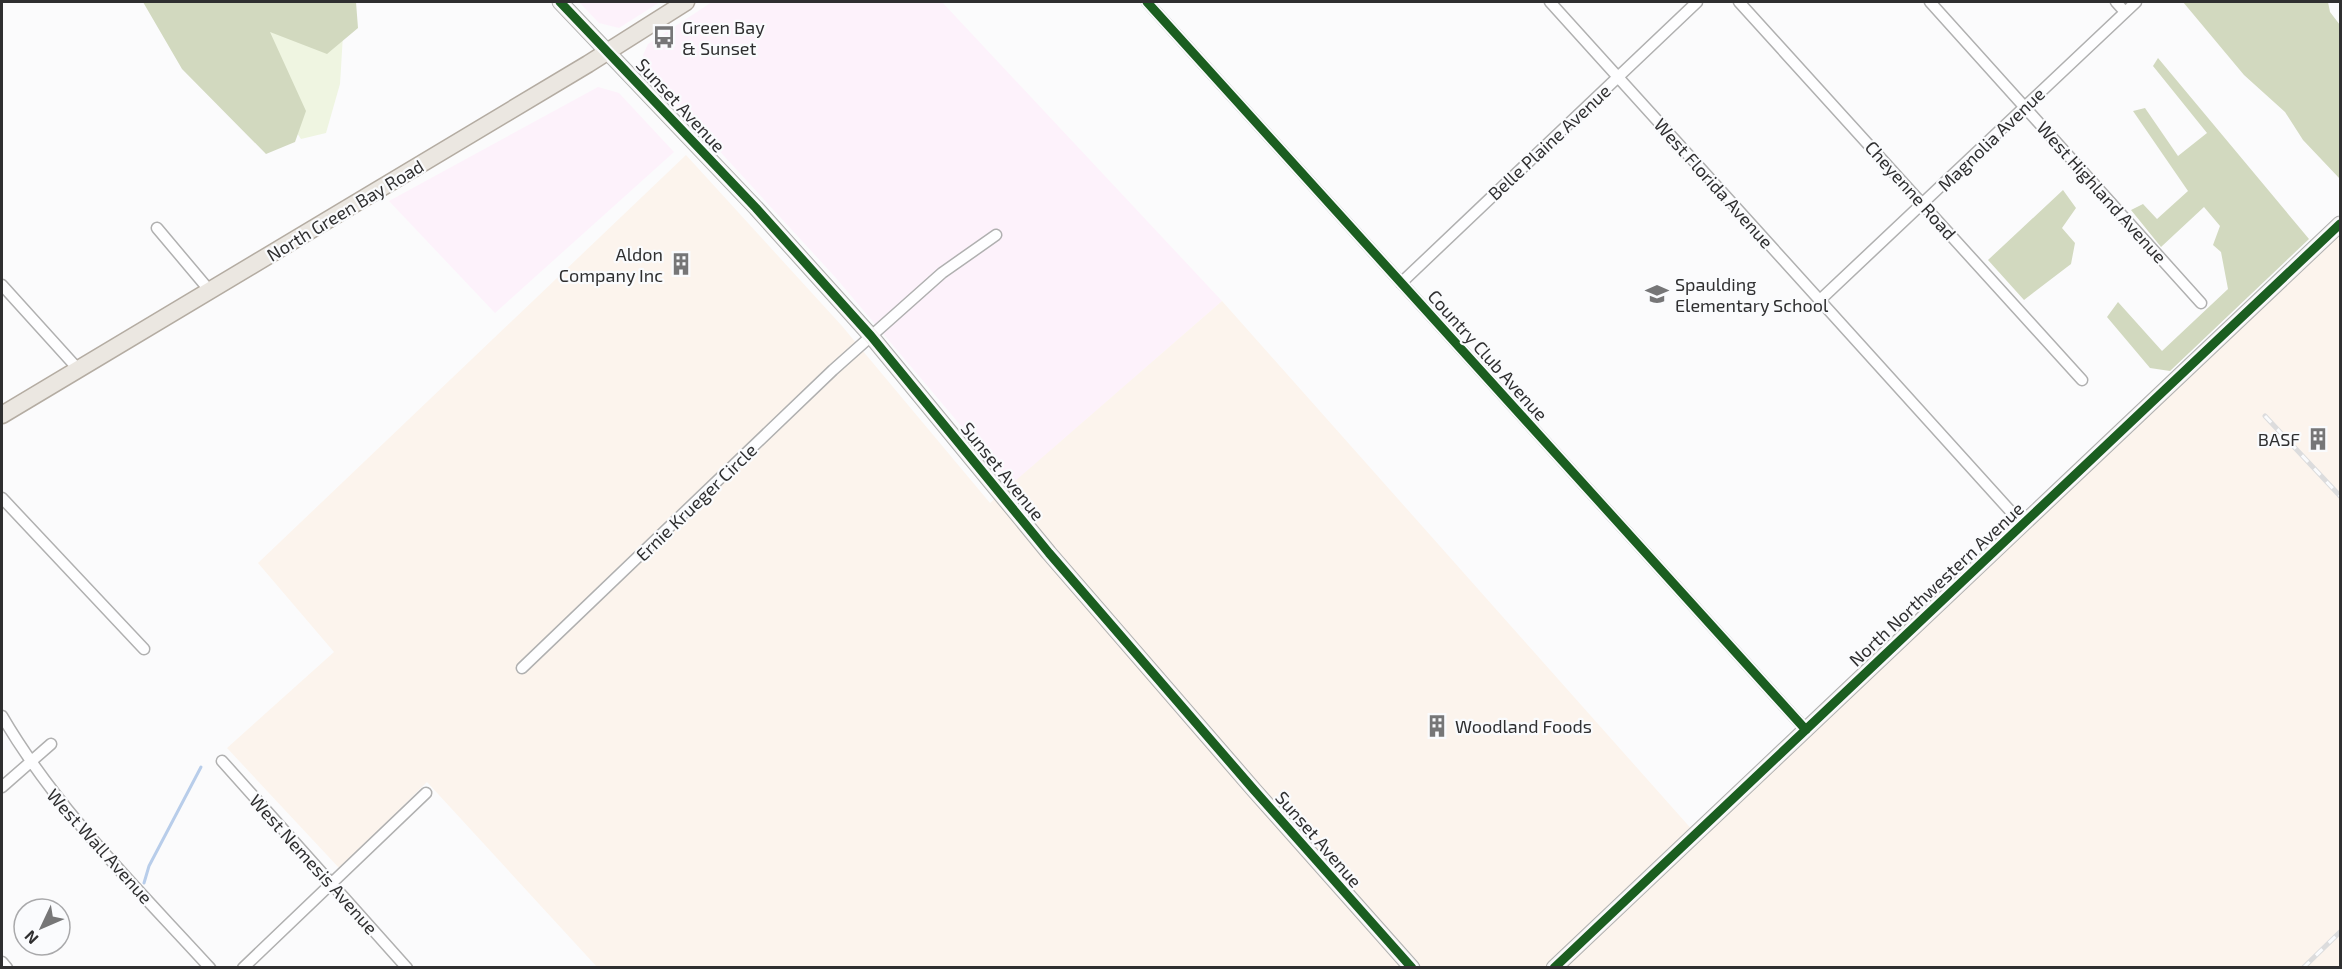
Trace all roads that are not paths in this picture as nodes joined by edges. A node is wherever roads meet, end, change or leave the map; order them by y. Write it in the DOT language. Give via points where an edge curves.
graph roads {
  1 [pos="560,2"];
  2 [pos="686,2"];
  3 [pos="1147,2"];
  4 [pos="1550,2"];
  5 [pos="1697,2"];
  6 [pos="1739,2"];
  7 [pos="1930,2"];
  8 [pos="2116,2"];
  9 [pos="2136,2"];
  10 [pos="2125,12"];
  11 [pos="609,52"];
  12 [pos="1618,77"];
  13 [pos="2025,107"];
  14 [pos="1924,203"];
  15 [pos="2340,224"];
  16 [pos="157,228"];
  17 [pos="996,235"];
  18 [pos="1401,283"];
  19 [pos="2,285"];
  20 [pos="210,291"];
  21 [pos="1820,300"];
  22 [pos="2201,303"];
  23 [pos="871,336"];
  24 [pos="78,369"];
  25 [pos="2082,380"];
  26 [pos="2,415"];
  27 [pos="2,498"];
  28 [pos="2024,525"];
  29 [pos="144,649"];
  30 [pos="522,668"];
  31 [pos="2,716"];
  32 [pos="1806,730"];
  33 [pos="51,744"];
  34 [pos="222,761"];
  35 [pos="28,762"];
  36 [pos="2,787"];
  37 [pos="426,793"];
  38 [pos="331,883"];
  39 [pos="2,962"];
  40 [pos="7,968"];
  41 [pos="210,968"];
  42 [pos="243,968"];
  43 [pos="406,968"];
  44 [pos="1412,968"];
  45 [pos="1554,968"];
  1 -- 11 [label="street, Sunset Avenue"];
  2 -- 11 [label="main road, North Green Bay Road"];
  3 -- 18 [label="street, Country Club Avenue"];
  4 -- 12 [label="street, West Florida Avenue"];
  5 -- 12 [label="street, Belle Plaine Avenue"];
  6 -- 14 [label="street, Cheyenne Road"];
  7 -- 13 [label="street, West Highland Avenue"];
  8 -- 10 [label="street"];
  9 -- 10 [label="street, Magnolia Avenue"];
  10 -- 13 [label="street, Magnolia Avenue"];
  11 -- 20 [label="main road, North Green Bay Road"];
  11 -- 23 [label="street, Sunset Avenue"];
  12 -- 18 [label="street, Belle Plaine Avenue"];
  12 -- 21 [label="street, West Florida Avenue"];
  13 -- 14 [label="street, Magnolia Avenue"];
  13 -- 22 [label="street, West Highland Avenue"];
  14 -- 21 [label="street, Magnolia Avenue"];
  14 -- 25 [label="street, Cheyenne Road"];
  15 -- 28 [label="street, North Northwestern Avenue"];
  16 -- 20 [label="street"];
  17 -- 23 [label="street, Ernie Krueger Circle" via="942,273"];
  18 -- 32 [label="street, Country Club Avenue"];
  19 -- 24 [label="street"];
  20 -- 24 [label="main road, North Green Bay Road"];
  21 -- 28 [label="street, West Florida Avenue"];
  23 -- 30 [label="street, Ernie Krueger Circle"];
  23 -- 44 [label="street, Sunset Avenue" via="1048,553"];
  24 -- 26 [label="main road, North Green Bay Road"];
  27 -- 29 [label="street"];
  28 -- 32 [label="street, North Northwestern Avenue"];
  31 -- 35 [label="street, West Wall Avenue"];
  32 -- 45 [label="street, North Northwestern Avenue"];
  33 -- 35 [label="street"];
  34 -- 38 [label="street, West Nemesis Avenue"];
  35 -- 36 [label="street"];
  35 -- 41 [label="street, West Wall Avenue"];
  37 -- 38 [label="street"];
  38 -- 42 [label="street"];
  38 -- 43 [label="street, West Nemesis Avenue"];
  39 -- 40 [label="street"];
}
